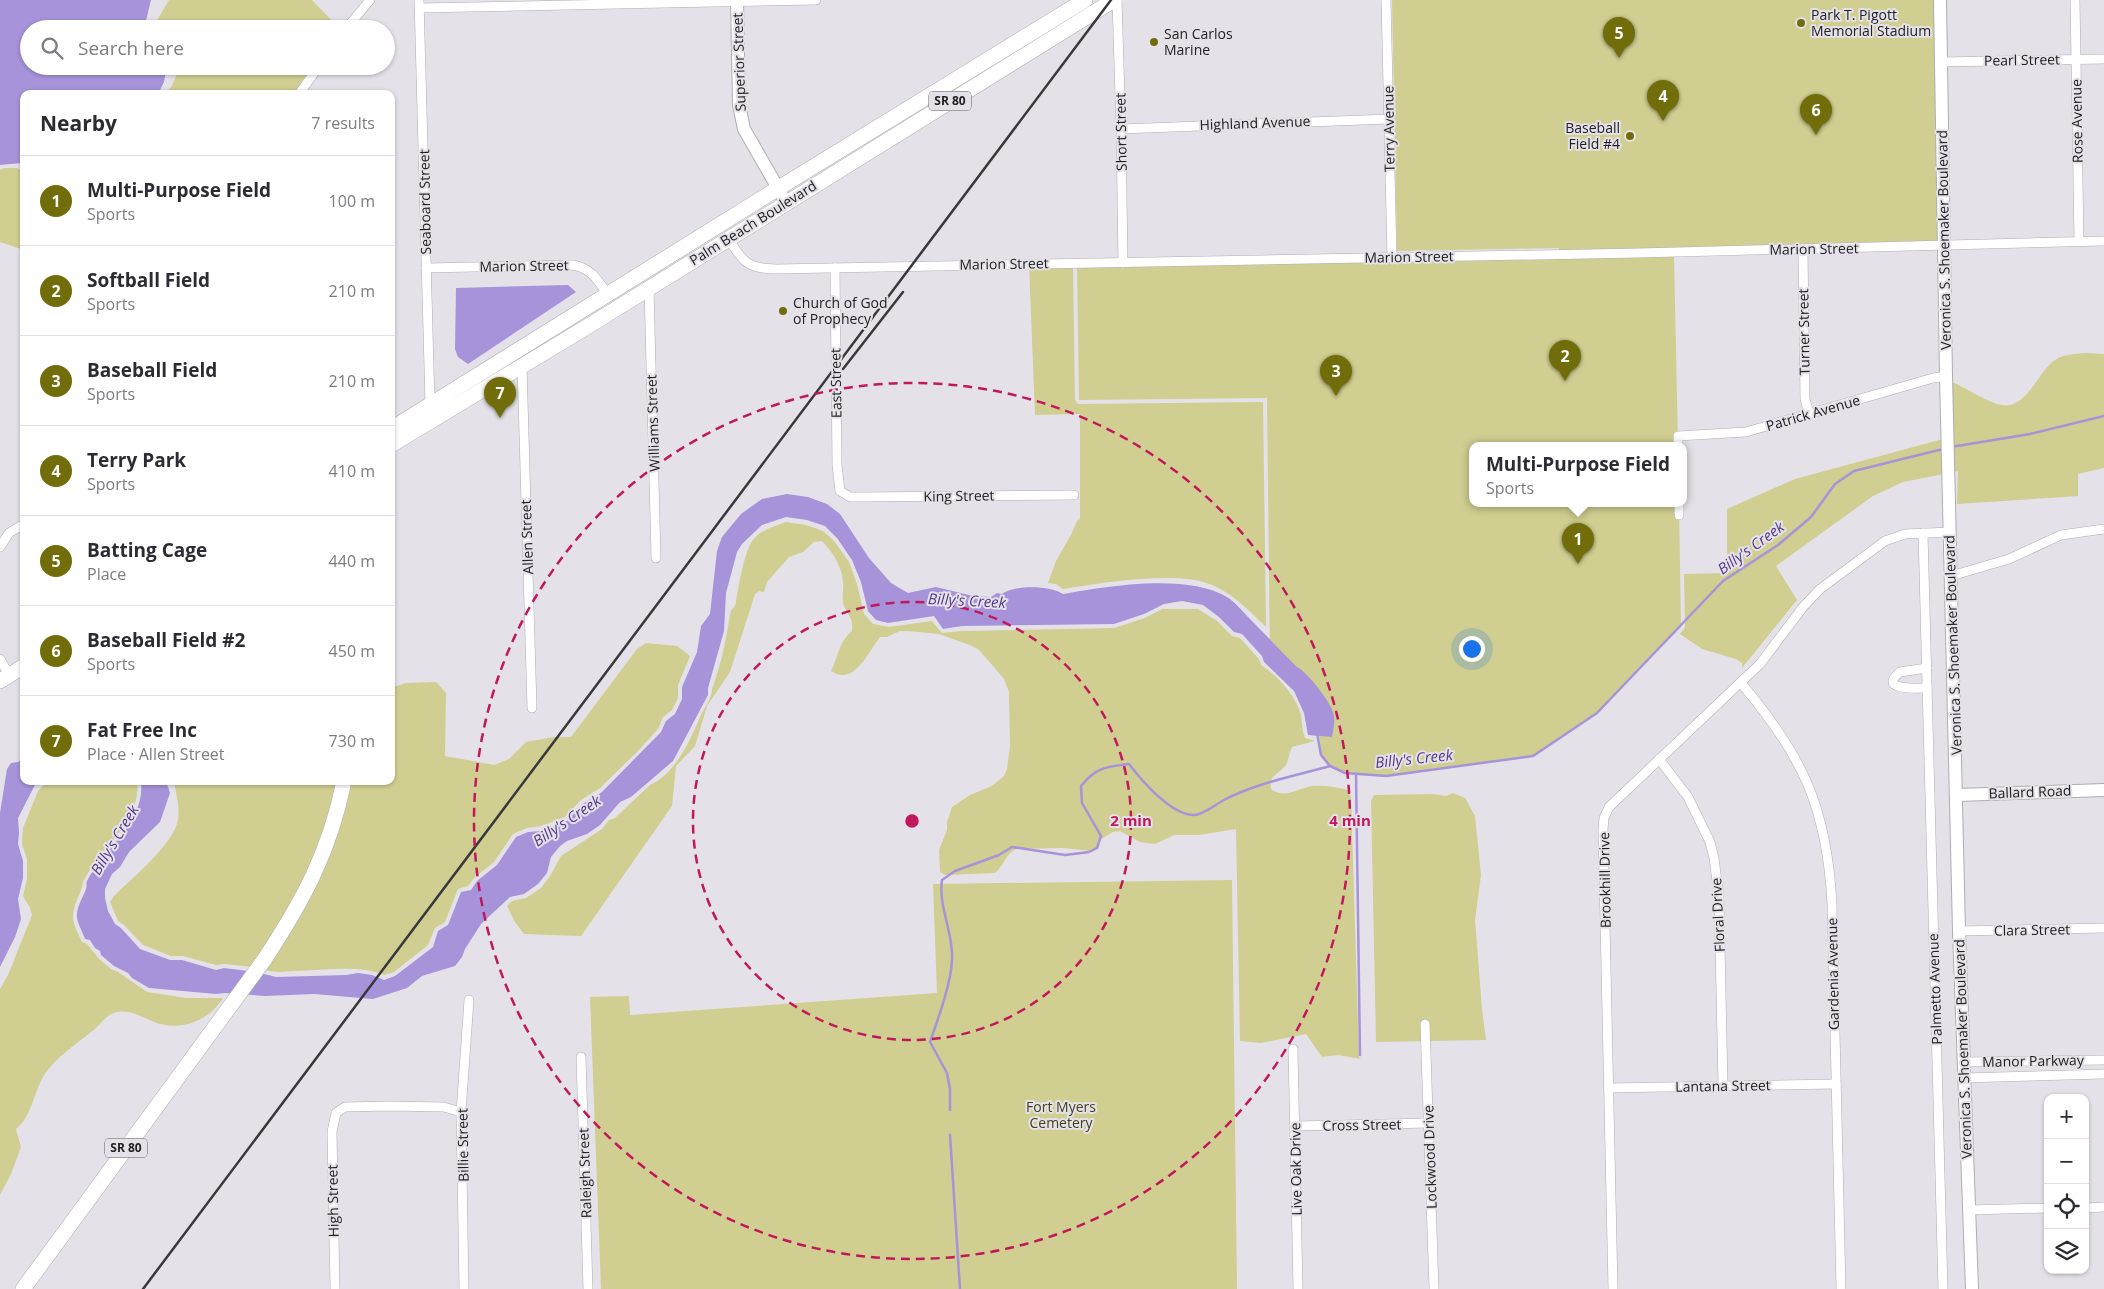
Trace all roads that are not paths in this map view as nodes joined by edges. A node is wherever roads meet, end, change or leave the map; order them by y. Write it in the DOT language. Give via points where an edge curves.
graph roads {
  1 [pos="370,0"];
  2 [pos="816,0"];
  3 [pos="1116,0"];
  4 [pos="1386,0"];
  5 [pos="1940,0"];
  6 [pos="2076,0"];
  7 [pos="737,1"];
  8 [pos="1081,1"];
  9 [pos="419,4"];
  10 [pos="353,20"];
  11 [pos="2076,59"];
  12 [pos="2104,59"];
  13 [pos="1941,62"];
  14 [pos="312,75"];
  15 [pos="992,76"];
  16 [pos="302,90"];
  17 [pos="1389,118"];
  18 [pos="1121,129"];
  19 [pos="777,188"];
  20 [pos="786,202"];
  21 [pos="728,238"];
  22 [pos="2079,241"];
  23 [pos="2104,241"];
  24 [pos="1944,246"];
  25 [pos="1803,249"];
  26 [pos="1392,258"];
  27 [pos="1123,263"];
  28 [pos="426,268"];
  29 [pos="835,268"];
  30 [pos="649,288"];
  31 [pos="608,295"];
  32 [pos="540,337"];
  33 [pos="522,366"];
  34 [pos="1946,376"];
  35 [pos="430,404"];
  36 [pos="1809,414"];
  37 [pos="395,426"];
  38 [pos="1678,442"];
  39 [pos="395,443"];
  40 [pos="846,494"];
  41 [pos="1074,495"];
  42 [pos="1679,507"];
  43 [pos="1679,515"];
  44 [pos="20,526"];
  45 [pos="2104,529"];
  46 [pos="1950,532"];
  47 [pos="1923,533"];
  48 [pos="0,547"];
  49 [pos="656,558"];
  50 [pos="1951,576"];
  51 [pos="0,659"];
  52 [pos="1927,668"];
  53 [pos="20,669"];
  54 [pos="5,678"];
  55 [pos="1741,682"];
  56 [pos="1927,688"];
  57 [pos="532,708"];
  58 [pos="1659,759"];
  59 [pos="343,785"];
  60 [pos="2104,790"];
  61 [pos="1957,795"];
  62 [pos="2104,928"];
  63 [pos="1959,932"];
  64 [pos="469,1000"];
  65 [pos="1425,1024"];
  66 [pos="1294,1049"];
  67 [pos="581,1057"];
  68 [pos="2104,1060"];
  69 [pos="1963,1062"];
  70 [pos="2104,1074"];
  71 [pos="1963,1078"];
  72 [pos="1836,1084"];
  73 [pos="1723,1086"];
  74 [pos="1609,1088"];
  75 [pos="461,1112"];
  76 [pos="1429,1123"];
  77 [pos="1296,1126"];
  78 [pos="2104,1207"];
  79 [pos="2044,1208"];
  80 [pos="2089,1208"];
  81 [pos="1970,1210"];
  82 [pos="23,1289"];
  83 [pos="334,1289"];
  84 [pos="464,1289"];
  85 [pos="588,1289"];
  86 [pos="1298,1289"];
  87 [pos="1434,1289"];
  88 [pos="1613,1289"];
  89 [pos="1841,1289"];
  90 [pos="1943,1289"];
  91 [pos="1972,1289"];
  1 -- 10 [label="street"];
  2 -- 7 [label="street"];
  3 -- 15 [label="main road, Palm Beach Boulevard / SR 80"];
  3 -- 18 [label="street, Short Street"];
  4 -- 17 [label="street, Terry Avenue"];
  5 -- 13 [label="street, Veronica S. Shoemaker Boulevard"];
  6 -- 11 [label="street, Rose Avenue"];
  7 -- 9 [label="street"];
  7 -- 19 [label="street, Superior Street" via="741,116 744,129"];
  8 -- 15 [label="main road" via="1072,17 1010,56"];
  8 -- 19 [label="main road, Palm Beach Boulevard / SR 80"];
  9 -- 28 [label="street, Seaboard Street"];
  11 -- 12 [label="street, Pearl Street"];
  11 -- 13 [label="street, Pearl Street"];
  11 -- 22 [label="street, Rose Avenue"];
  13 -- 24 [label="street, Veronica S. Shoemaker Boulevard"];
  14 -- 16 [label="street"];
  15 -- 20 [label="main road, Palm Beach Boulevard / SR 80"];
  17 -- 18 [label="street, Highland Avenue"];
  17 -- 26 [label="street, Terry Avenue"];
  18 -- 27 [label="street, Short Street"];
  19 -- 20 [label="street, Superior Street"];
  19 -- 31 [label="main road, Palm Beach Boulevard / SR 80"];
  20 -- 21 [label="main road, Palm Beach Boulevard / SR 80"];
  21 -- 29 [label="street, Marion Street" via="741,259 751,266 764,269"];
  21 -- 30 [label="main road, Palm Beach Boulevard / SR 80"];
  22 -- 23 [label="street, Marion Street"];
  22 -- 24 [label="street, Marion Street"];
  24 -- 25 [label="street, Marion Street"];
  24 -- 34 [label="street, Veronica S. Shoemaker Boulevard"];
  25 -- 26 [label="street, Marion Street"];
  25 -- 36 [label="street, Turner Street" via="1805,399"];
  26 -- 27 [label="street, Marion Street"];
  27 -- 29 [label="street, Marion Street"];
  28 -- 31 [label="street, Marion Street" via="573,265 584,267 594,275"];
  28 -- 35 [label="street, Seaboard Street"];
  29 -- 40 [label="street, East Street" via="837,465 840,490"];
  30 -- 33 [label="main road, Palm Beach Boulevard / SR 80"];
  30 -- 49 [label="street, Williams Street"];
  31 -- 32 [label="main road, Palm Beach Boulevard / SR 80"];
  32 -- 33 [label="main road" via="523,358"];
  32 -- 35 [label="main road, Palm Beach Boulevard / SR 80"];
  33 -- 39 [label="main road, Palm Beach Boulevard / SR 80"];
  33 -- 57 [label="street, Allen Street"];
  34 -- 36 [label="street, Patrick Avenue"];
  34 -- 46 [label="street, Veronica S. Shoemaker Boulevard"];
  35 -- 37 [label="main road, Palm Beach Boulevard / SR 80"];
  36 -- 38 [label="street, Patrick Avenue" via="1746,432 1678,436"];
  40 -- 41 [label="street, King Street" via="850,497"];
  42 -- 43 [label="street"];
  44 -- 48 [label="street" via="9,533"];
  45 -- 50 [label="street" via="2061,535 2009,560"];
  46 -- 47 [label="street"];
  46 -- 50 [label="street, Veronica S. Shoemaker Boulevard"];
  47 -- 52 [label="street, Palmetto Avenue"];
  47 -- 55 [label="street, Brookhill Drive" via="1905,534 1885,541 1820,589 1802,607 1769,654"];
  50 -- 61 [label="street, Veronica S. Shoemaker Boulevard"];
  51 -- 54 [label="street"];
  52 -- 56 [label="street, Palmetto Avenue"];
  52 -- 56 [label="street" via="1900,672 1894,678 1902,689"];
  53 -- 54 [label="main road"];
  55 -- 58 [label="street, Brookhill Drive"];
  55 -- 72 [label="street, Gardenia Avenue" via="1766,712 1795,756 1814,799 1826,844 1832,904"];
  56 -- 90 [label="street, Palmetto Avenue"];
  58 -- 73 [label="street, Floral Drive" via="1688,797 1710,842 1714,858 1719,898"];
  58 -- 74 [label="street, Brookhill Drive" via="1609,807 1604,818"];
  59 -- 82 [label="main road, SR 80" via="319,864 289,921 264,960"];
  60 -- 61 [label="street, Ballard Road"];
  61 -- 63 [label="street, Veronica S. Shoemaker Boulevard"];
  62 -- 63 [label="street, Clara Street"];
  63 -- 69 [label="street, Veronica S. Shoemaker Boulevard"];
  64 -- 75 [label="street, Billie Street"];
  65 -- 76 [label="street, Lockwood Drive"];
  66 -- 77 [label="street, Live Oak Drive"];
  67 -- 85 [label="street, Raleigh Street"];
  68 -- 69 [label="street, Manor Parkway"];
  69 -- 71 [label="street, Veronica S. Shoemaker Boulevard"];
  70 -- 71 [label="street, Manor Parkway"];
  71 -- 81 [label="street, Veronica S. Shoemaker Boulevard"];
  72 -- 73 [label="street, Lantana Street"];
  72 -- 89 [label="street, Gardenia Avenue"];
  73 -- 74 [label="street, Lantana Street"];
  74 -- 88 [label="street, Brookhill Drive"];
  75 -- 83 [label="street, High Street" via="444,1107 389,1106 345,1107 336,1113 332,1132"];
  75 -- 84 [label="street, Billie Street"];
  76 -- 77 [label="street, Cross Street"];
  76 -- 87 [label="street, Lockwood Drive"];
  77 -- 86 [label="street, Live Oak Drive"];
  78 -- 80 [label="street"];
  79 -- 81 [label="street"];
  81 -- 91 [label="street, Veronica S. Shoemaker Boulevard"];
}
